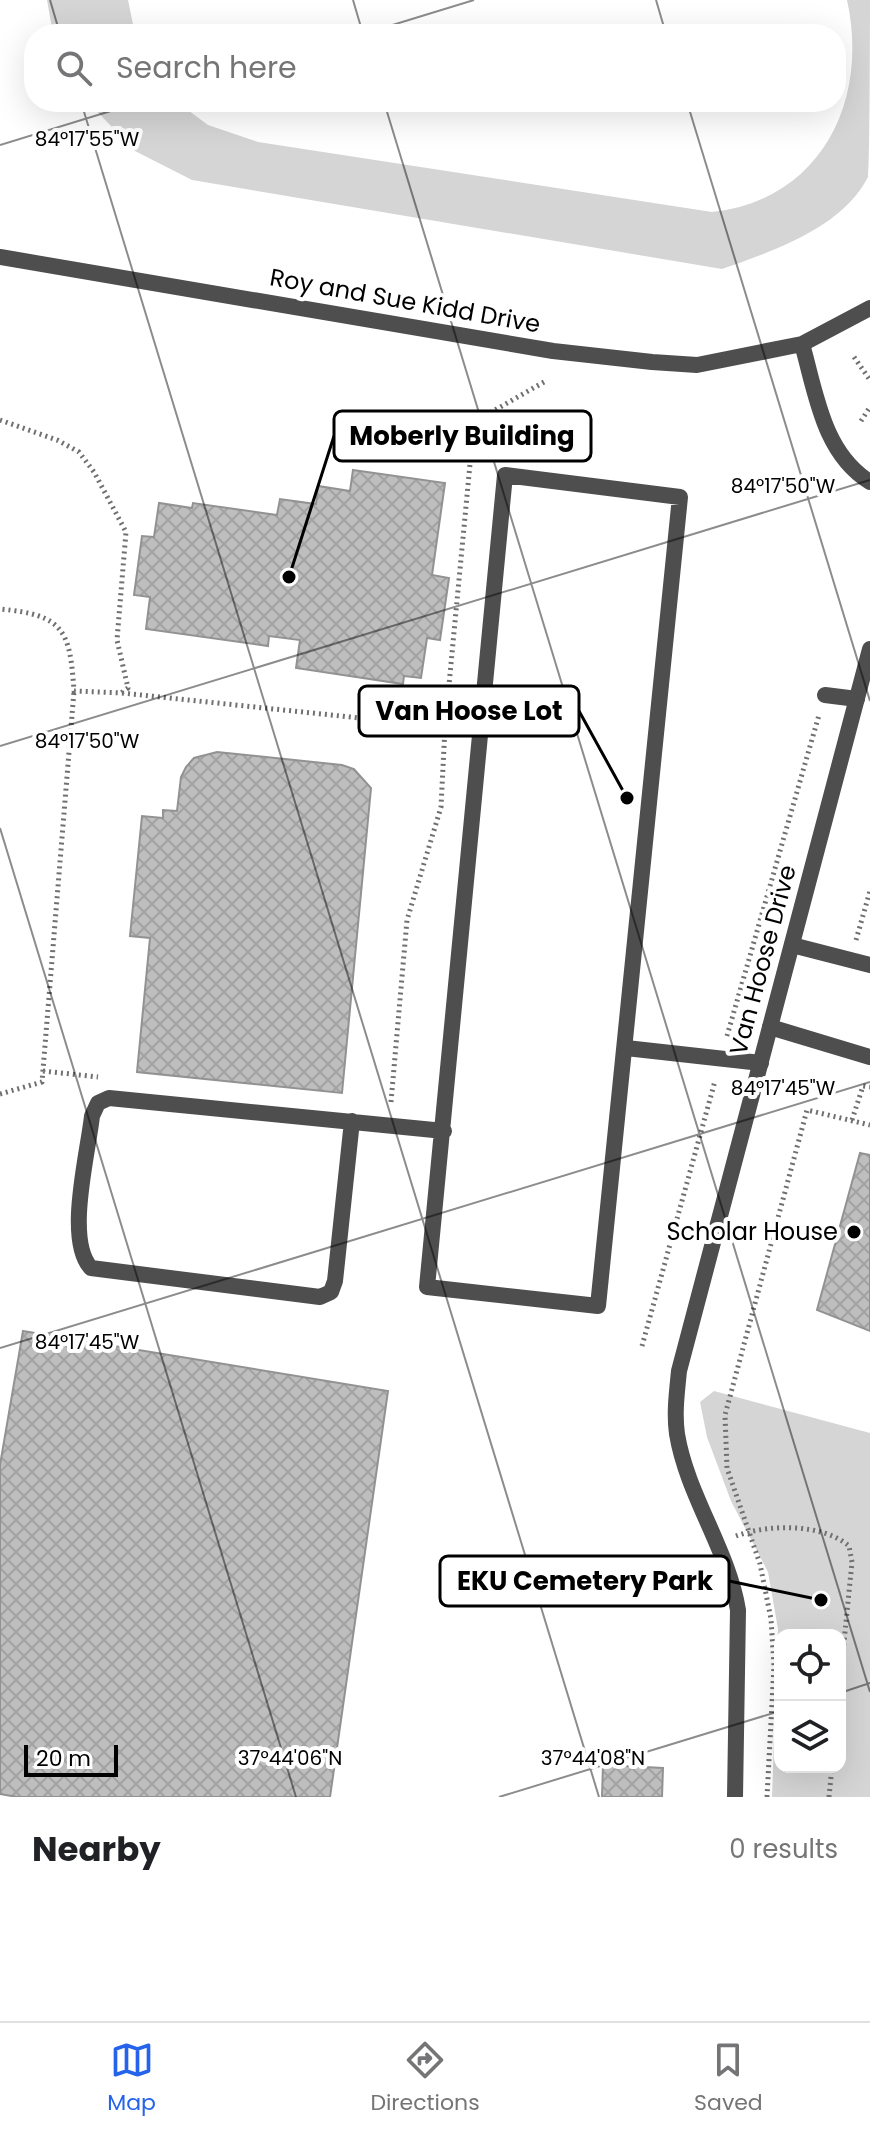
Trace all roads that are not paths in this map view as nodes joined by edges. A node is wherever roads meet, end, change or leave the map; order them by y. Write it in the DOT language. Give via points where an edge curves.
graph roads {
  1 [pos="0,257"];
  2 [pos="870,308"];
  3 [pos="802,344"];
  4 [pos="870,482"];
  5 [pos="870,649"];
  6 [pos="825,695"];
  7 [pos="857,699"];
  8 [pos="792,945"];
  9 [pos="870,965"];
  10 [pos="770,1027"];
  11 [pos="626,1048"];
  12 [pos="870,1057"];
  13 [pos="761,1063"];
  14 [pos="352,1121"];
  15 [pos="444,1131"];
  16 [pos="735,1797"];
  1 -- 3 [label="street, Roy and Sue Kidd Drive" via="553,351 652,362 697,365"];
  2 -- 3 [label="street, Roy and Sue Kidd Drive"];
  3 -- 4 [label="street" via="830,440 852,471"];
  5 -- 7 [label="street, Van Hoose Drive"];
  6 -- 7 [label="street"];
  7 -- 8 [label="street, Van Hoose Drive"];
  8 -- 9 [label="street"];
  8 -- 10 [label="street, Van Hoose Drive"];
  10 -- 12 [label="street"];
  10 -- 13 [label="street, Van Hoose Drive"];
  11 -- 13 [label="street"];
  11 -- 15 [label="street" via="598,1306 427,1287"];
  11 -- 15 [label="street" via="680,497 505,475"];
  13 -- 16 [label="street, Van Hoose Drive" via="677,1385 678,1437 734,1584 738,1610"];
  14 -- 14 [label="street" via="109,1098 98,1103 78,1235 83,1259 91,1268 320,1297 331,1292"];
  14 -- 15 [label="street"];
}
